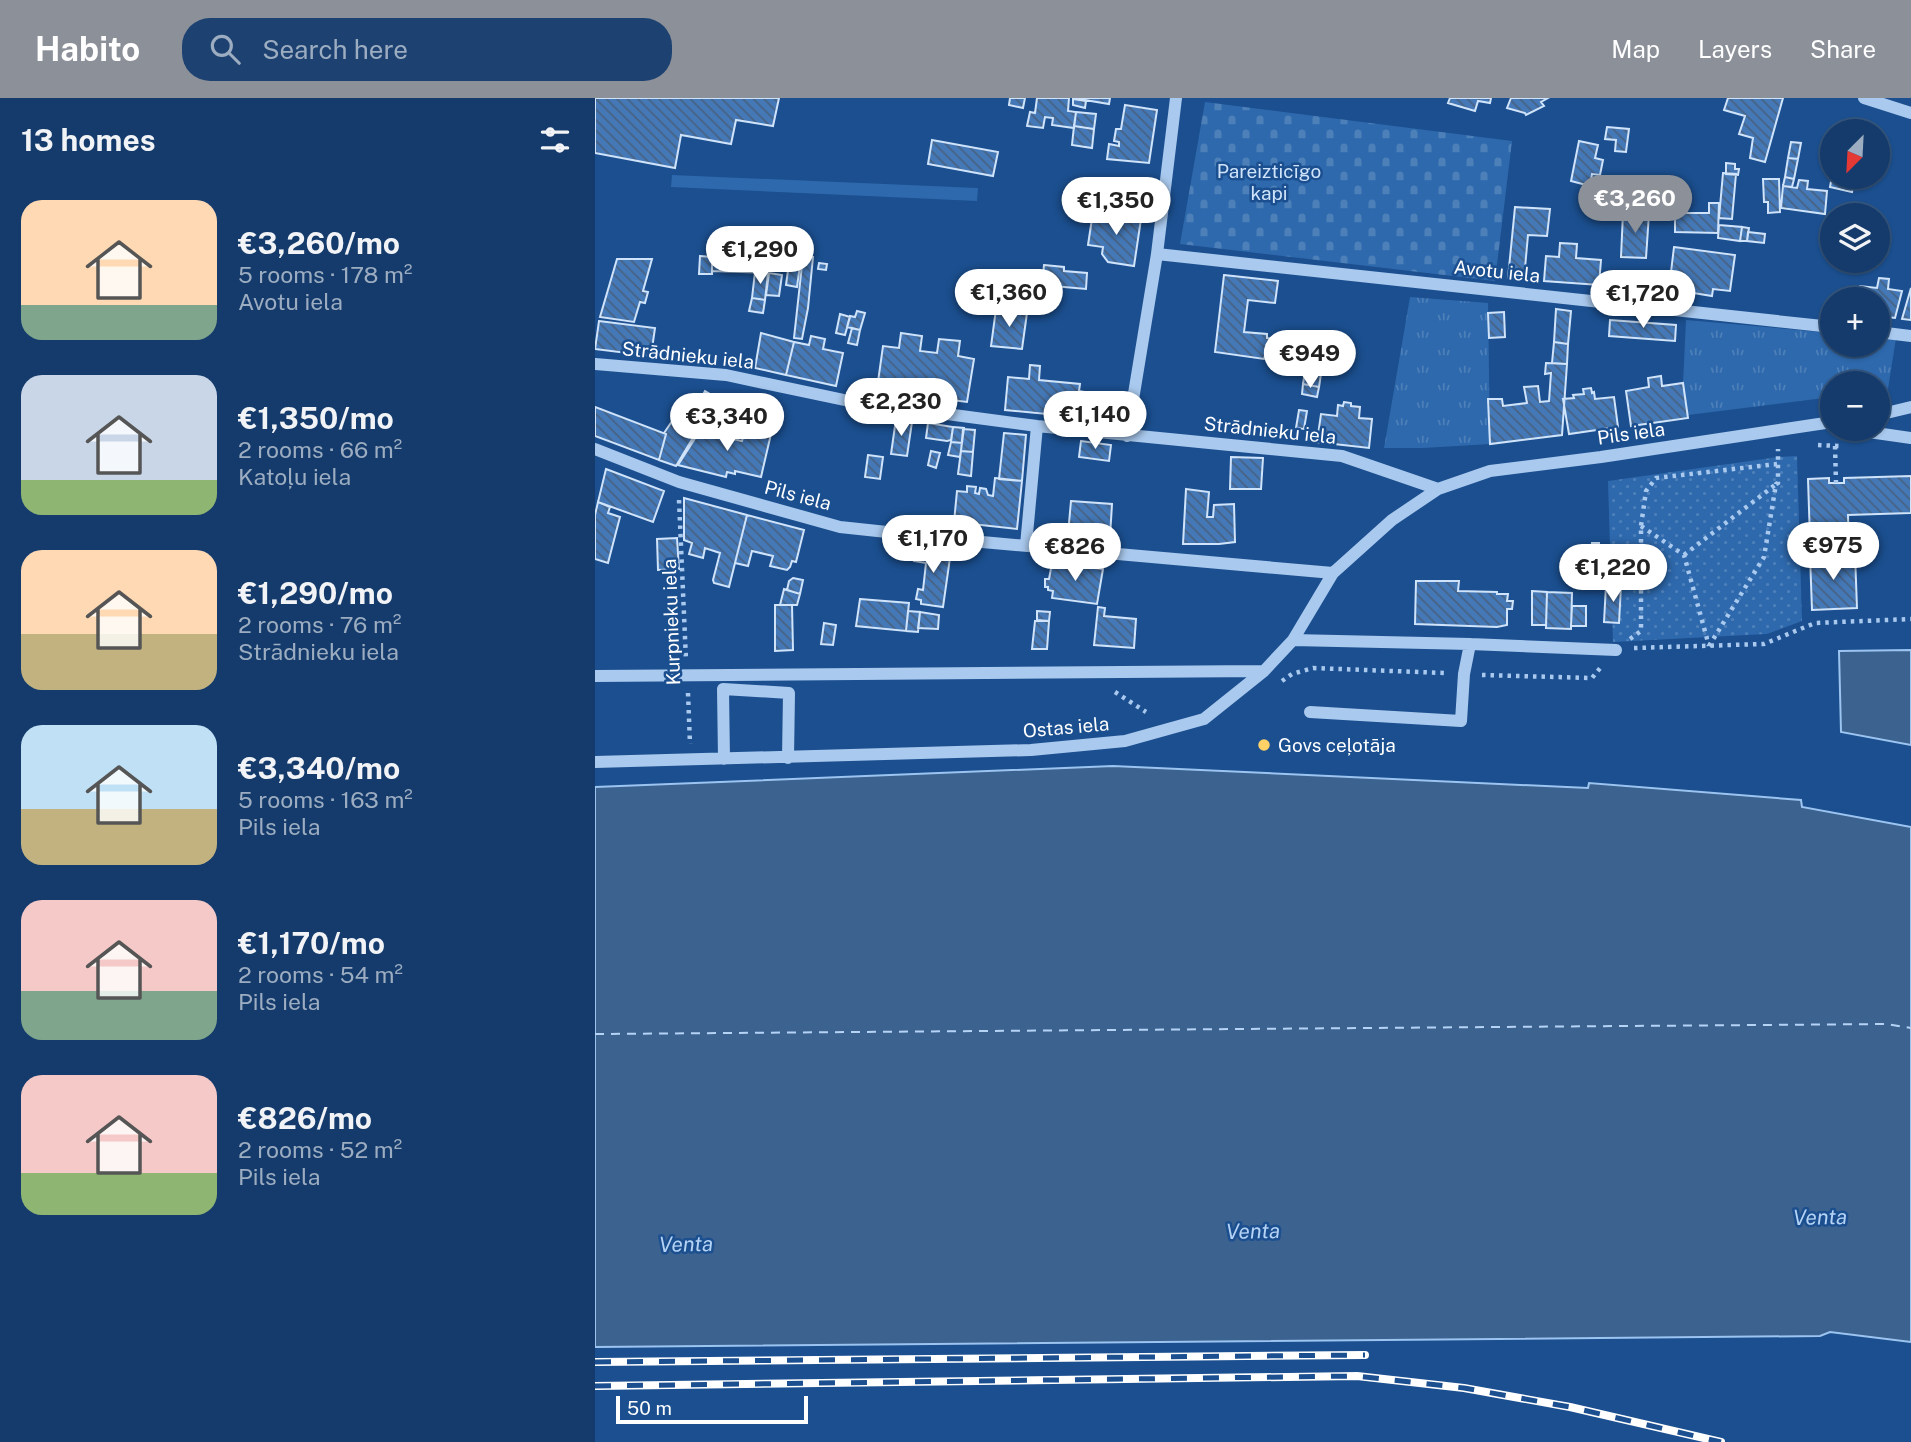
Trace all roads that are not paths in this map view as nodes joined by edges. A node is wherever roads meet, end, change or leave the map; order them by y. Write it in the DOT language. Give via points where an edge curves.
graph roads {
  1 [pos="1176,98"];
  2 [pos="1864,98"];
  3 [pos="1911,113"];
  4 [pos="1157,254"];
  5 [pos="1820,326"];
  6 [pos="1890,333"];
  7 [pos="1911,336"];
  8 [pos="595,364"];
  9 [pos="1911,407"];
  10 [pos="1890,412"];
  11 [pos="1820,424"];
  12 [pos="1037,426"];
  13 [pos="1890,435"];
  14 [pos="1127,436"];
  15 [pos="1911,438"];
  16 [pos="595,449"];
  17 [pos="1438,489"];
  18 [pos="1026,545"];
  19 [pos="1333,573"];
  20 [pos="1293,640"];
  21 [pos="1470,644"];
  22 [pos="1616,650"];
  23 [pos="1264,671"];
  24 [pos="595,676"];
  25 [pos="1310,712"];
  26 [pos="787,758"];
  27 [pos="724,759"];
  28 [pos="595,762"];
  1 -- 4 [label="street"];
  2 -- 3 [label="street"];
  4 -- 5 [label="street, Avotu iela"];
  4 -- 14 [label="street"];
  6 -- 7 [label="street"];
  8 -- 12 [label="street, Strādnieku iela" via="726,375 849,401"];
  9 -- 10 [label="street"];
  11 -- 17 [label="street, Pils iela" via="1490,471"];
  12 -- 14 [label="street, Strādnieku iela"];
  12 -- 18 [label="street"];
  13 -- 15 [label="street"];
  14 -- 17 [label="street, Strādnieku iela" via="1342,456"];
  16 -- 18 [label="street, Pils iela" via="679,482 840,527"];
  17 -- 19 [label="street, Ostas iela" via="1392,520"];
  18 -- 19 [label="street, Pils iela"];
  19 -- 20 [label="street, Ostas iela"];
  20 -- 21 [label="street"];
  20 -- 23 [label="street, Ostas iela"];
  21 -- 22 [label="street"];
  21 -- 25 [label="street" via="1461,721"];
  23 -- 24 [label="street"];
  23 -- 26 [label="street, Ostas iela" via="1204,719 1125,741 1031,750"];
  26 -- 27 [label="street, Ostas iela"];
  26 -- 27 [label="street" via="789,693 723,689"];
  27 -- 28 [label="street, Ostas iela"];
}
